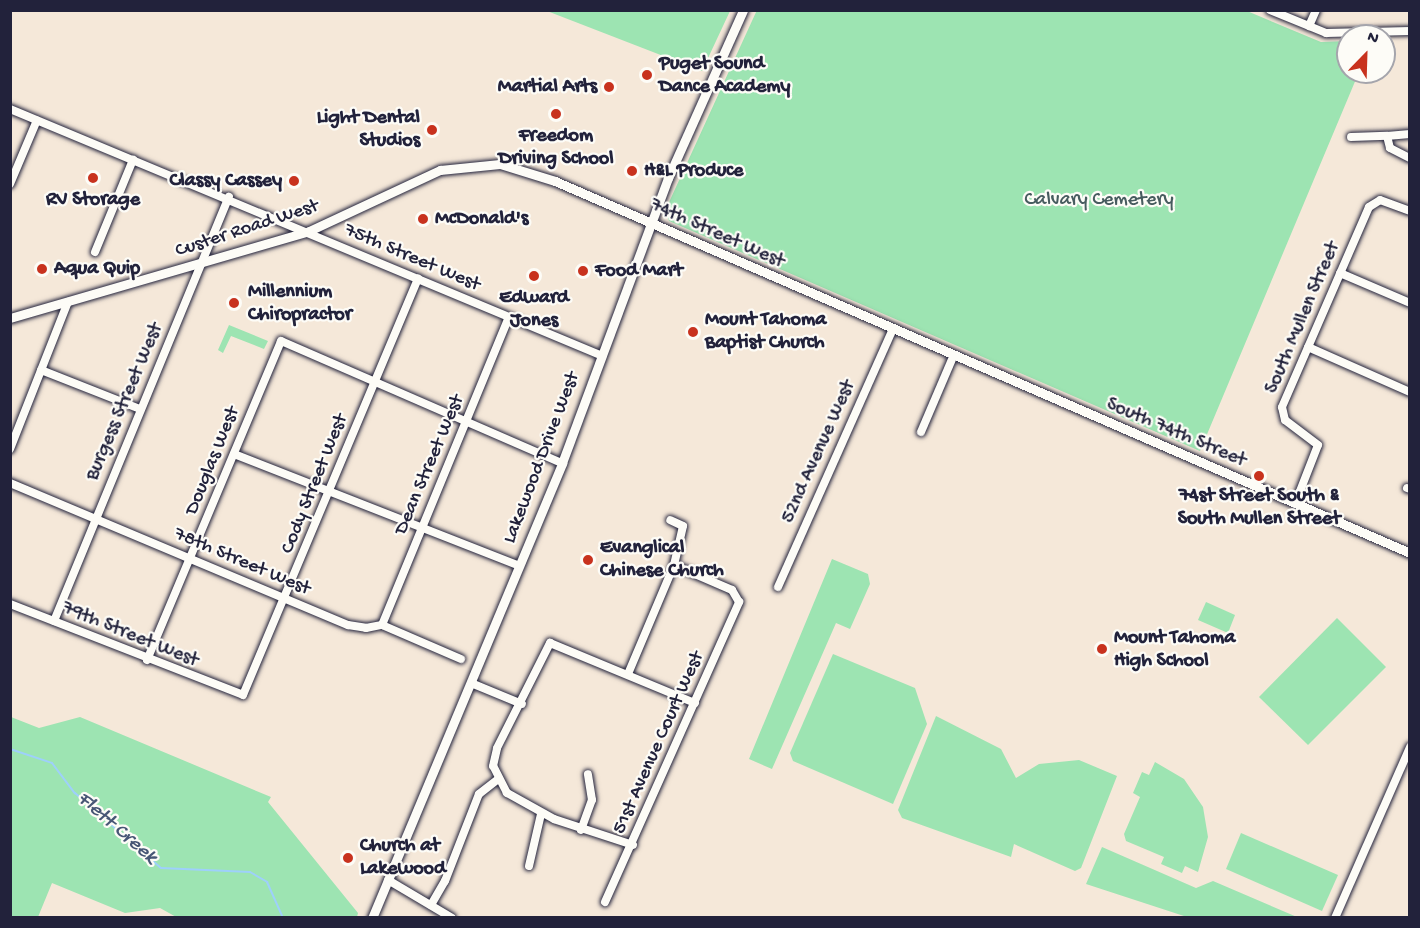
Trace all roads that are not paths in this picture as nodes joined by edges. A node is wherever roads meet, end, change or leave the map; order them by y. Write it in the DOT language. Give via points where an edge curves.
graph roads {
  1 [pos="743,10"];
  2 [pos="1270,10"];
  3 [pos="1316,10"];
  4 [pos="1309,26"];
  5 [pos="1410,31"];
  6 [pos="10,110"];
  7 [pos="37,120"];
  8 [pos="1410,134"];
  9 [pos="1387,136"];
  10 [pos="1351,137"];
  11 [pos="1410,158"];
  12 [pos="133,160"];
  13 [pos="489,163"];
  14 [pos="10,184"];
  15 [pos="229,197"];
  16 [pos="1410,211"];
  17 [pos="649,224"];
  18 [pos="309,231"];
  19 [pos="95,252"];
  20 [pos="200,265"];
  21 [pos="1340,273"];
  22 [pos="418,278"];
  23 [pos="68,302"];
  24 [pos="1410,303"];
  25 [pos="10,318"];
  26 [pos="509,318"];
  27 [pos="892,331"];
  28 [pos="928,347"];
  29 [pos="1308,347"];
  30 [pos="600,355"];
  31 [pos="952,357"];
  32 [pos="41,370"];
  33 [pos="375,381"];
  34 [pos="1410,392"];
  35 [pos="140,409"];
  36 [pos="466,421"];
  37 [pos="921,432"];
  38 [pos="10,448"];
  39 [pos="234,454"];
  40 [pos="562,463"];
  41 [pos="10,483"];
  42 [pos="329,493"];
  43 [pos="1295,504"];
  44 [pos="95,518"];
  45 [pos="670,520"];
  46 [pos="423,526"];
  47 [pos="1410,553"];
  48 [pos="190,558"];
  49 [pos="520,566"];
  50 [pos="674,566"];
  51 [pos="778,587"];
  52 [pos="286,598"];
  53 [pos="10,604"];
  54 [pos="54,621"];
  55 [pos="382,625"];
  56 [pos="462,659"];
  57 [pos="147,660"];
  58 [pos="628,674"];
  59 [pos="471,683"];
  60 [pos="237,697"];
  61 [pos="695,703"];
  62 [pos="522,704"];
  63 [pos="1410,747"];
  64 [pos="588,774"];
  65 [pos="497,780"];
  66 [pos="541,814"];
  67 [pos="581,830"];
  68 [pos="633,845"];
  69 [pos="529,866"];
  70 [pos="388,880"];
  71 [pos="605,902"];
  72 [pos="431,905"];
  73 [pos="372,918"];
  74 [pos="452,918"];
  75 [pos="1335,918"];
  1 -- 17 [label="main road, Lakewood Drive West"];
  2 -- 4 [label="street"];
  3 -- 4 [label="street"];
  4 -- 5 [label="street" via="1332,34"];
  6 -- 7 [label="street, 75th Street West"];
  7 -- 12 [label="street, 75th Street West"];
  7 -- 14 [label="street"];
  8 -- 9 [label="street"];
  9 -- 10 [label="street"];
  9 -- 11 [label="street" via="1390,148"];
  12 -- 15 [label="street, 75th Street West"];
  12 -- 19 [label="street"];
  13 -- 17 [label="main road, 74th Street West" via="531,172"];
  13 -- 18 [label="main road, Custer Road West" via="440,170"];
  15 -- 18 [label="street, 75th Street West"];
  15 -- 20 [label="street, Burgess Street West"];
  16 -- 21 [label="street, South Mullen Street" via="1376,201"];
  17 -- 27 [label="main road, 74th Street West"];
  17 -- 30 [label="main road, Lakewood Drive West"];
  18 -- 20 [label="main road, Custer Road West"];
  18 -- 22 [label="street, 75th Street West"];
  20 -- 23 [label="main road, Custer Road West"];
  20 -- 35 [label="street, Burgess Street West"];
  21 -- 24 [label="street"];
  21 -- 29 [label="street, South Mullen Street"];
  22 -- 26 [label="street, 75th Street West"];
  22 -- 33 [label="street, Cody Street West"];
  23 -- 25 [label="main road, Custer Road West"];
  23 -- 32 [label="street"];
  26 -- 30 [label="street, 75th Street West"];
  26 -- 36 [label="street, Dean Street West"];
  27 -- 28 [label="main road, 74th Street West"];
  27 -- 51 [label="street, 52nd Avenue West"];
  28 -- 31 [label="main road, South 74th Street"];
  29 -- 34 [label="street"];
  29 -- 43 [label="street, South Mullen Street" via="1282,407 1285,420 1318,445"];
  30 -- 40 [label="main road, Lakewood Drive West"];
  31 -- 37 [label="street"];
  31 -- 43 [label="main road, South 74th Street"];
  32 -- 35 [label="street"];
  32 -- 38 [label="street"];
  33 -- 36 [label="street"];
  33 -- 39 [label="street, Douglas West" via="281,341"];
  33 -- 42 [label="street, Cody Street West"];
  35 -- 44 [label="street, Burgess Street West"];
  36 -- 40 [label="street"];
  36 -- 46 [label="street, Dean Street West"];
  39 -- 42 [label="street"];
  39 -- 48 [label="street, Douglas West"];
  40 -- 49 [label="main road, Lakewood Drive West"];
  41 -- 44 [label="street, 78th Street West"];
  42 -- 46 [label="street"];
  42 -- 52 [label="street, Cody Street West"];
  43 -- 47 [label="main road, South 74th Street"];
  44 -- 48 [label="street, 78th Street West"];
  44 -- 54 [label="street, Burgess Street West"];
  45 -- 50 [label="street" via="683,525"];
  46 -- 49 [label="street"];
  46 -- 55 [label="street, Dean Street West"];
  48 -- 52 [label="street, 78th Street West"];
  48 -- 57 [label="street, Douglas West"];
  49 -- 59 [label="main road, Lakewood Drive West"];
  50 -- 58 [label="street"];
  50 -- 61 [label="street, 51st Avenue Court West" via="739,596"];
  52 -- 55 [label="street, 78th Street West" via="348,625"];
  52 -- 60 [label="street, Cody Street West" via="245,693"];
  53 -- 54 [label="street, 79th Street West"];
  54 -- 57 [label="street, 79th Street West"];
  55 -- 56 [label="street, 78th Street West"];
  57 -- 60 [label="street, 79th Street West"];
  58 -- 61 [label="street"];
  58 -- 62 [label="street" via="549,643"];
  59 -- 62 [label="street"];
  59 -- 70 [label="main road, Lakewood Drive West"];
  61 -- 68 [label="street, 51st Avenue Court West"];
  62 -- 65 [label="street" via="494,755"];
  63 -- 75 [label="street"];
  64 -- 67 [label="street" via="592,800"];
  65 -- 66 [label="street" via="507,793"];
  65 -- 72 [label="street" via="479,794 447,877"];
  66 -- 67 [label="street"];
  66 -- 69 [label="street"];
  67 -- 68 [label="street"];
  68 -- 71 [label="street, 51st Avenue Court West"];
  70 -- 72 [label="street"];
  70 -- 73 [label="main road, Lakewood Drive West"];
  72 -- 74 [label="street"];
}
